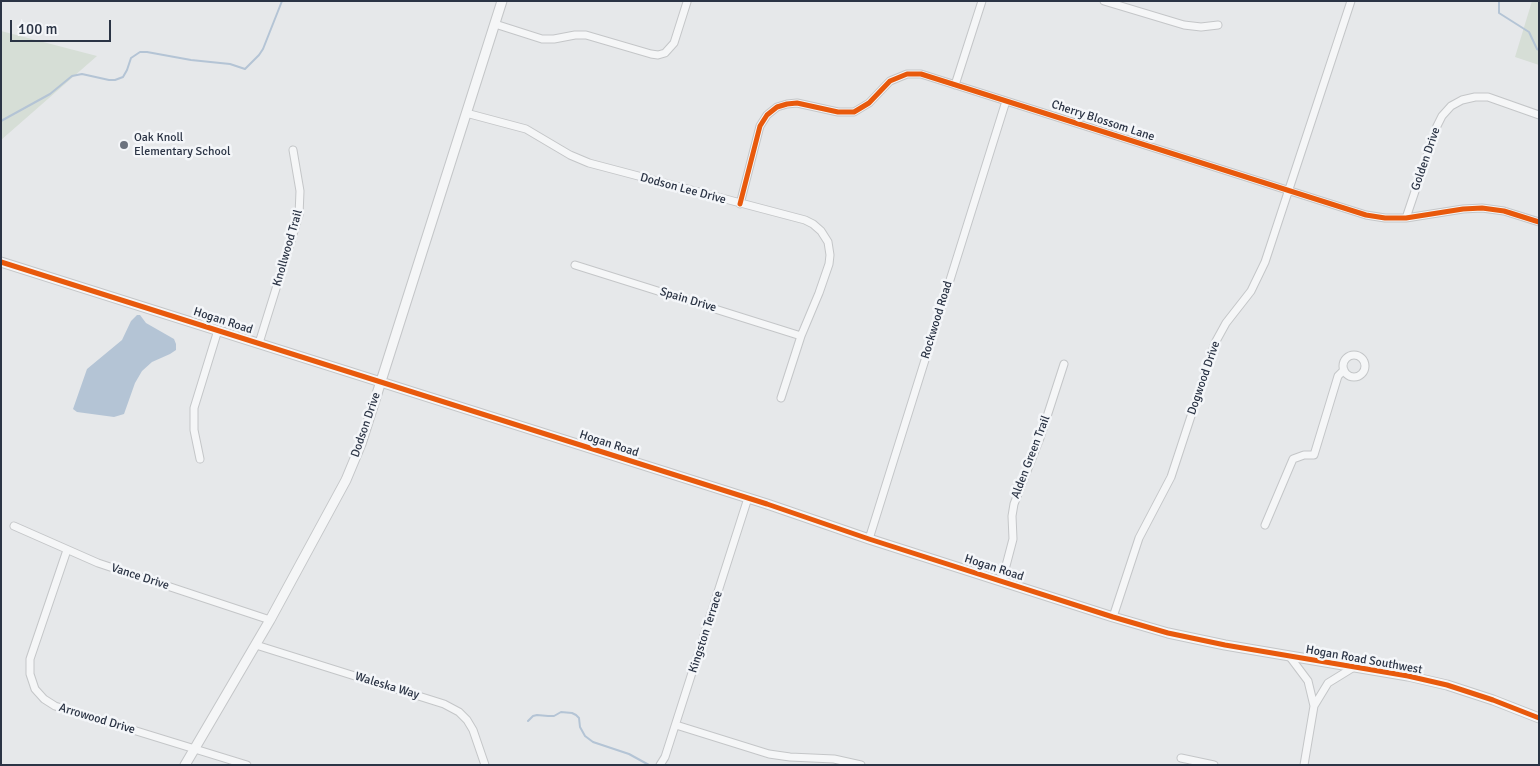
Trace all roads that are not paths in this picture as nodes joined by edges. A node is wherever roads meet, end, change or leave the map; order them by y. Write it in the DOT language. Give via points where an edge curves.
graph roads {
  1 [pos="502,1"];
  2 [pos="982,1"];
  3 [pos="1104,1"];
  4 [pos="1351,1"];
  5 [pos="687,2"];
  6 [pos="495,24"];
  7 [pos="1218,25"];
  8 [pos="955,85"];
  9 [pos="1006,101"];
  10 [pos="466,112"];
  11 [pos="1539,115"];
  12 [pos="293,150"];
  13 [pos="1288,191"];
  14 [pos="740,204"];
  15 [pos="1406,218"];
  16 [pos="1539,222"];
  17 [pos="1,262"];
  18 [pos="575,264"];
  19 [pos="218,330"];
  20 [pos="800,336"];
  21 [pos="259,343"];
  22 [pos="1064,364"];
  23 [pos="1344,370"];
  24 [pos="380,382"];
  25 [pos="781,398"];
  26 [pos="200,459"];
  27 [pos="748,498"];
  28 [pos="1266,525"];
  29 [pos="14,526"];
  30 [pos="869,539"];
  31 [pos="67,550"];
  32 [pos="1002,581"];
  33 [pos="1113,617"];
  34 [pos="270,620"];
  35 [pos="1210,642"];
  36 [pos="256,645"];
  37 [pos="1290,657"];
  38 [pos="1354,667"];
  39 [pos="1314,706"];
  40 [pos="1539,718"];
  41 [pos="676,725"];
  42 [pos="194,749"];
  43 [pos="1181,758"];
  44 [pos="185,765"];
  45 [pos="247,765"];
  46 [pos="485,765"];
  47 [pos="660,765"];
  48 [pos="861,765"];
  49 [pos="1214,765"];
  50 [pos="1304,765"];
  1 -- 6 [label="street, Dodson Drive"];
  2 -- 8 [label="street"];
  3 -- 7 [label="street" via="1184,26"];
  4 -- 13 [label="street, Dogwood Drive"];
  5 -- 6 [label="street" via="674,43 658,55 586,35 542,39"];
  6 -- 10 [label="street, Dodson Drive"];
  8 -- 9 [label="street, Cherry Blossom Lane"];
  8 -- 14 [label="street, Cherry Blossom Lane" via="921,74 907,74 890,81 870,103 854,112 797,103 777,107 760,126"];
  9 -- 13 [label="street, Cherry Blossom Lane"];
  9 -- 30 [label="street, Rockwood Road"];
  10 -- 14 [label="street, Dodson Lee Drive" via="526,129 589,163"];
  10 -- 24 [label="street, Dodson Drive"];
  11 -- 15 [label="street, Golden Drive" via="1488,97 1468,98 1451,106 1437,126"];
  12 -- 21 [label="street, Knollwood Trail" via="300,191 299,215"];
  13 -- 15 [label="street, Cherry Blossom Lane" via="1366,215"];
  13 -- 33 [label="street, Dogwood Drive" via="1260,275 1215,343 1171,477 1139,538"];
  14 -- 20 [label="street, Dodson Lee Drive" via="805,220 814,224 828,242 828,264"];
  15 -- 16 [label="street, Cherry Blossom Lane" via="1482,208"];
  17 -- 19 [label="street, Hogan Road"];
  18 -- 20 [label="street, Spain Drive"];
  19 -- 21 [label="street, Hogan Road"];
  19 -- 26 [label="street" via="194,408 194,430"];
  20 -- 25 [label="street, Dodson Lee Drive"];
  21 -- 24 [label="street, Hogan Road"];
  22 -- 32 [label="street, Alden Green Trail" via="1014,504 1013,539"];
  23 -- 28 [label="street" via="1338,376 1314,455 1293,459"];
  24 -- 27 [label="street, Hogan Road"];
  24 -- 34 [label="street, Dodson Drive" via="346,480"];
  27 -- 30 [label="street, Hogan Road"];
  27 -- 41 [label="street, Kingston Terrace"];
  29 -- 31 [label="street, Vance Drive"];
  30 -- 32 [label="street, Hogan Road"];
  31 -- 34 [label="street, Vance Drive"];
  31 -- 42 [label="street, Arrowood Drive" via="30,659 35,689 55,706"];
  32 -- 33 [label="street, Hogan Road"];
  33 -- 35 [label="street, Hogan Road"];
  34 -- 36 [label="street, Dodson Drive"];
  35 -- 37 [label="street, Hogan Road Southwest"];
  36 -- 42 [label="street, Dodson Drive"];
  36 -- 46 [label="street, Waleska Way" via="444,704 467,720"];
  37 -- 38 [label="street, Hogan Road Southwest"];
  37 -- 39 [label="street" via="1308,681"];
  38 -- 39 [label="street" via="1328,683"];
  38 -- 40 [label="street, Hogan Road Southwest" via="1447,685"];
  39 -- 50 [label="street"];
  41 -- 47 [label="street, Kingston Terrace" via="666,757"];
  41 -- 48 [label="street" via="769,754 834,759"];
  42 -- 44 [label="street, Dodson Drive"];
  42 -- 45 [label="street, Arrowood Drive"];
  43 -- 49 [label="street"];
}
